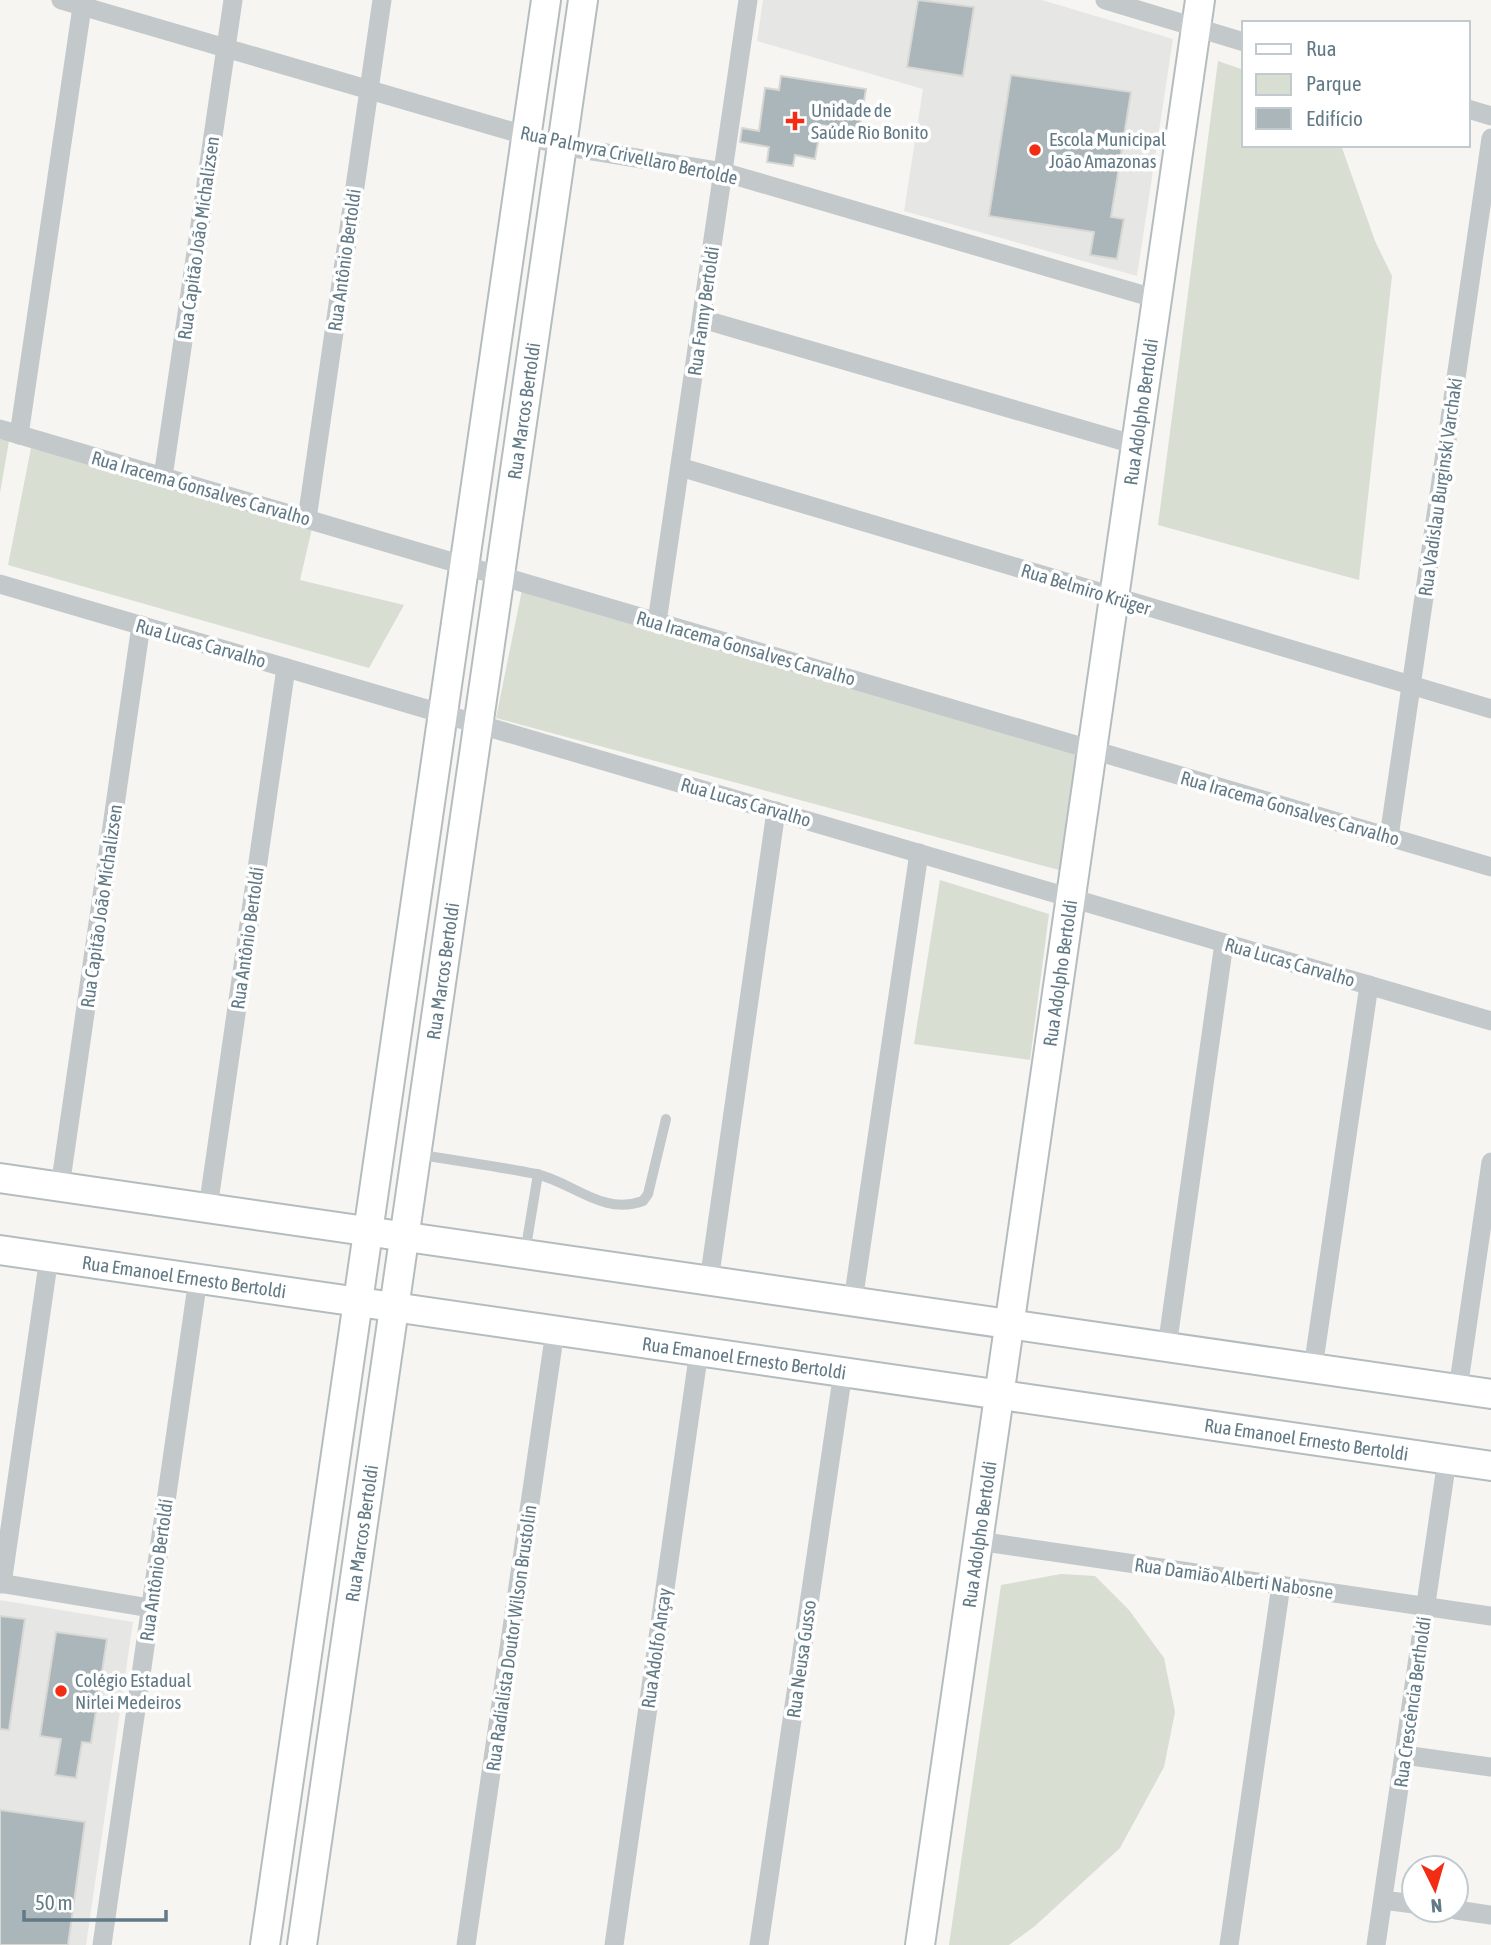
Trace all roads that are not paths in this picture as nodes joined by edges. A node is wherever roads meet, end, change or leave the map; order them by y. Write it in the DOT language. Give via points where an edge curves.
graph roads {
  1 [pos="61,0"];
  2 [pos="233,0"];
  3 [pos="382,0"];
  4 [pos="546,0"];
  5 [pos="583,0"];
  6 [pos="748,0"];
  7 [pos="1105,0"];
  8 [pos="1200,0"];
  9 [pos="82,3"];
  10 [pos="1196,28"];
  11 [pos="1242,41"];
  12 [pos="226,48"];
  13 [pos="369,90"];
  14 [pos="1470,110"];
  15 [pos="1491,116"];
  16 [pos="527,136"];
  17 [pos="1491,138"];
  18 [pos="562,146"];
  19 [pos="723,172"];
  20 [pos="1157,299"];
  21 [pos="702,319"];
  22 [pos="9,432"];
  23 [pos="1136,445"];
  24 [pos="680,467"];
  25 [pos="163,477"];
  26 [pos="307,519"];
  27 [pos="463,565"];
  28 [pos="499,576"];
  29 [pos="0,584"];
  30 [pos="1114,597"];
  31 [pos="657,622"];
  32 [pos="141,625"];
  33 [pos="286,668"];
  34 [pos="1411,686"];
  35 [pos="1491,709"];
  36 [pos="443,714"];
  37 [pos="479,724"];
  38 [pos="1092,750"];
  39 [pos="776,811"];
  40 [pos="1389,837"];
  41 [pos="919,853"];
  42 [pos="1491,867"];
  43 [pos="1071,898"];
  44 [pos="1224,943"];
  45 [pos="1369,985"];
  46 [pos="1491,1021"];
  47 [pos="667,1119"];
  48 [pos="416,1154"];
  49 [pos="1491,1161"];
  50 [pos="538,1174"];
  51 [pos="0,1178"];
  52 [pos="60,1187"];
  53 [pos="208,1208"];
  54 [pos="368,1231"];
  55 [pos="405,1237"];
  56 [pos="1485,1247"];
  57 [pos="0,1250"];
  58 [pos="525,1254"];
  59 [pos="49,1257"];
  60 [pos="198,1279"];
  61 [pos="709,1281"];
  62 [pos="853,1301"];
  63 [pos="358,1302"];
  64 [pos="394,1307"];
  65 [pos="1009,1324"];
  66 [pos="555,1331"];
  67 [pos="1167,1347"];
  68 [pos="699,1351"];
  69 [pos="1313,1368"];
  70 [pos="843,1372"];
  71 [pos="1458,1389"];
  72 [pos="1491,1394"];
  73 [pos="999,1395"];
  74 [pos="1447,1460"];
  75 [pos="1491,1466"];
  76 [pos="978,1541"];
  77 [pos="1,1584"];
  78 [pos="1281,1585"];
  79 [pos="1426,1606"];
  80 [pos="150,1608"];
  81 [pos="1491,1616"];
  82 [pos="1404,1755"];
  83 [pos="1491,1767"];
  84 [pos="1383,1900"];
  85 [pos="1400,1902"];
  86 [pos="1470,1912"];
  87 [pos="1491,1915"];
  88 [pos="102,1945"];
  89 [pos="265,1945"];
  90 [pos="302,1945"];
  91 [pos="466,1945"];
  92 [pos="614,1945"];
  93 [pos="759,1945"];
  94 [pos="920,1945"];
  95 [pos="1228,1945"];
  96 [pos="1376,1945"];
  1 -- 9 [label="street, Rua Palmyra Crivellaro Bertolde"];
  2 -- 12 [label="street, Rua Capitão João Michalizsen"];
  3 -- 13 [label="street, Rua Antônio Bertoldi"];
  4 -- 16 [label="street, Rua Marcos Bertoldi"];
  5 -- 18 [label="street, Rua Marcos Bertoldi"];
  6 -- 19 [label="street, Rua Fanny Bertoldi"];
  7 -- 10 [label="street"];
  8 -- 10 [label="street, Rua Adolpho Bertoldi"];
  9 -- 12 [label="street, Rua Palmyra Crivellaro Bertolde"];
  9 -- 22 [label="street"];
  10 -- 11 [label="street"];
  10 -- 20 [label="street, Rua Adolpho Bertoldi"];
  12 -- 13 [label="street, Rua Palmyra Crivellaro Bertolde"];
  12 -- 25 [label="street, Rua Capitão João Michalizsen"];
  13 -- 16 [label="street, Rua Palmyra Crivellaro Bertolde"];
  13 -- 26 [label="street, Rua Antônio Bertoldi"];
  14 -- 15 [label="street"];
  16 -- 18 [label="street, Rua Palmyra Crivellaro Bertolde"];
  16 -- 27 [label="street, Rua Marcos Bertoldi"];
  17 -- 34 [label="street, Rua Vadislau Burginski Varchaki"];
  18 -- 19 [label="street, Rua Palmyra Crivellaro Bertolde"];
  18 -- 28 [label="street, Rua Marcos Bertoldi"];
  19 -- 20 [label="street, Rua Palmyra Crivellaro Bertolde"];
  19 -- 21 [label="street, Rua Fanny Bertoldi"];
  20 -- 23 [label="street, Rua Adolpho Bertoldi"];
  21 -- 23 [label="street"];
  21 -- 24 [label="street, Rua Fanny Bertoldi"];
  22 -- 25 [label="street, Rua Iracema Gonsalves Carvalho"];
  23 -- 30 [label="street, Rua Adolpho Bertoldi"];
  24 -- 30 [label="street, Rua Belmiro Krüger"];
  24 -- 31 [label="street, Rua Fanny Bertoldi"];
  25 -- 26 [label="street, Rua Iracema Gonsalves Carvalho"];
  26 -- 27 [label="street, Rua Iracema Gonsalves Carvalho"];
  27 -- 28 [label="street, Rua Iracema Gonsalves Carvalho"];
  27 -- 36 [label="street, Rua Marcos Bertoldi"];
  28 -- 31 [label="street, Rua Iracema Gonsalves Carvalho"];
  28 -- 37 [label="street, Rua Marcos Bertoldi"];
  29 -- 32 [label="street, Rua Lucas Carvalho"];
  30 -- 34 [label="street, Rua Belmiro Krüger"];
  30 -- 38 [label="street, Rua Adolpho Bertoldi"];
  31 -- 38 [label="street, Rua Iracema Gonsalves Carvalho"];
  32 -- 33 [label="street, Rua Lucas Carvalho"];
  32 -- 52 [label="street, Rua Capitão João Michalizsen"];
  33 -- 36 [label="street, Rua Lucas Carvalho"];
  33 -- 53 [label="street, Rua Antônio Bertoldi"];
  34 -- 35 [label="street, Rua Belmiro Krüger"];
  34 -- 40 [label="street, Rua Vadislau Burginski Varchaki"];
  36 -- 37 [label="street, Rua Lucas Carvalho"];
  36 -- 54 [label="street, Rua Marcos Bertoldi"];
  37 -- 39 [label="street, Rua Lucas Carvalho"];
  37 -- 48 [label="street, Rua Marcos Bertoldi"];
  38 -- 40 [label="street, Rua Iracema Gonsalves Carvalho"];
  38 -- 43 [label="street, Rua Adolpho Bertoldi"];
  39 -- 41 [label="street, Rua Lucas Carvalho"];
  39 -- 61 [label="street"];
  40 -- 42 [label="street, Rua Iracema Gonsalves Carvalho"];
  41 -- 43 [label="street, Rua Lucas Carvalho"];
  41 -- 62 [label="street"];
  43 -- 44 [label="street, Rua Lucas Carvalho"];
  43 -- 65 [label="street, Rua Adolpho Bertoldi"];
  44 -- 45 [label="street, Rua Lucas Carvalho"];
  44 -- 67 [label="street"];
  45 -- 46 [label="street, Rua Lucas Carvalho"];
  45 -- 69 [label="street"];
  47 -- 50 [label="lane" via="643,1201 622,1206 602,1203"];
  48 -- 50 [label="lane"];
  48 -- 55 [label="street, Rua Marcos Bertoldi"];
  49 -- 56 [label="street"];
  50 -- 58 [label="lane"];
  51 -- 52 [label="street"];
  52 -- 53 [label="street"];
  53 -- 54 [label="street"];
  54 -- 55 [label="street"];
  54 -- 63 [label="street, Rua Marcos Bertoldi"];
  55 -- 58 [label="street"];
  55 -- 64 [label="street, Rua Marcos Bertoldi"];
  56 -- 71 [label="street"];
  57 -- 59 [label="street, Rua Emanoel Ernesto Bertoldi"];
  58 -- 61 [label="street"];
  59 -- 60 [label="street, Rua Emanoel Ernesto Bertoldi"];
  59 -- 77 [label="street"];
  60 -- 63 [label="street, Rua Emanoel Ernesto Bertoldi"];
  60 -- 80 [label="street, Rua Antônio Bertoldi"];
  61 -- 62 [label="street"];
  62 -- 65 [label="street"];
  63 -- 64 [label="street, Rua Emanoel Ernesto Bertoldi"];
  63 -- 89 [label="street, Rua Marcos Bertoldi"];
  64 -- 66 [label="street, Rua Emanoel Ernesto Bertoldi"];
  64 -- 90 [label="street, Rua Marcos Bertoldi"];
  65 -- 67 [label="street"];
  65 -- 73 [label="street, Rua Adolpho Bertoldi"];
  66 -- 68 [label="street, Rua Emanoel Ernesto Bertoldi"];
  66 -- 91 [label="street, Rua Radialista Doutor Wilson Brustolin"];
  67 -- 69 [label="street"];
  68 -- 70 [label="street, Rua Emanoel Ernesto Bertoldi"];
  68 -- 92 [label="street, Rua Adolfo Ançay"];
  69 -- 71 [label="street"];
  70 -- 73 [label="street, Rua Emanoel Ernesto Bertoldi"];
  70 -- 93 [label="street, Rua Neusa Gusso"];
  71 -- 72 [label="street"];
  73 -- 74 [label="street, Rua Emanoel Ernesto Bertoldi"];
  73 -- 76 [label="street, Rua Adolpho Bertoldi"];
  74 -- 75 [label="street, Rua Emanoel Ernesto Bertoldi"];
  74 -- 79 [label="street, Rua Crescência Bertholdi"];
  76 -- 78 [label="street, Rua Damião Alberti Nabosne"];
  76 -- 94 [label="street, Rua Adolpho Bertoldi"];
  77 -- 80 [label="street"];
  78 -- 79 [label="street, Rua Damião Alberti Nabosne"];
  78 -- 95 [label="street"];
  79 -- 81 [label="street, Rua Damião Alberti Nabosne"];
  79 -- 82 [label="street, Rua Crescência Bertholdi"];
  80 -- 88 [label="street, Rua Antônio Bertoldi"];
  82 -- 83 [label="street"];
  82 -- 84 [label="street, Rua Crescência Bertholdi"];
  84 -- 85 [label="street"];
  84 -- 96 [label="street, Rua Crescência Bertholdi"];
  86 -- 87 [label="street"];
}
